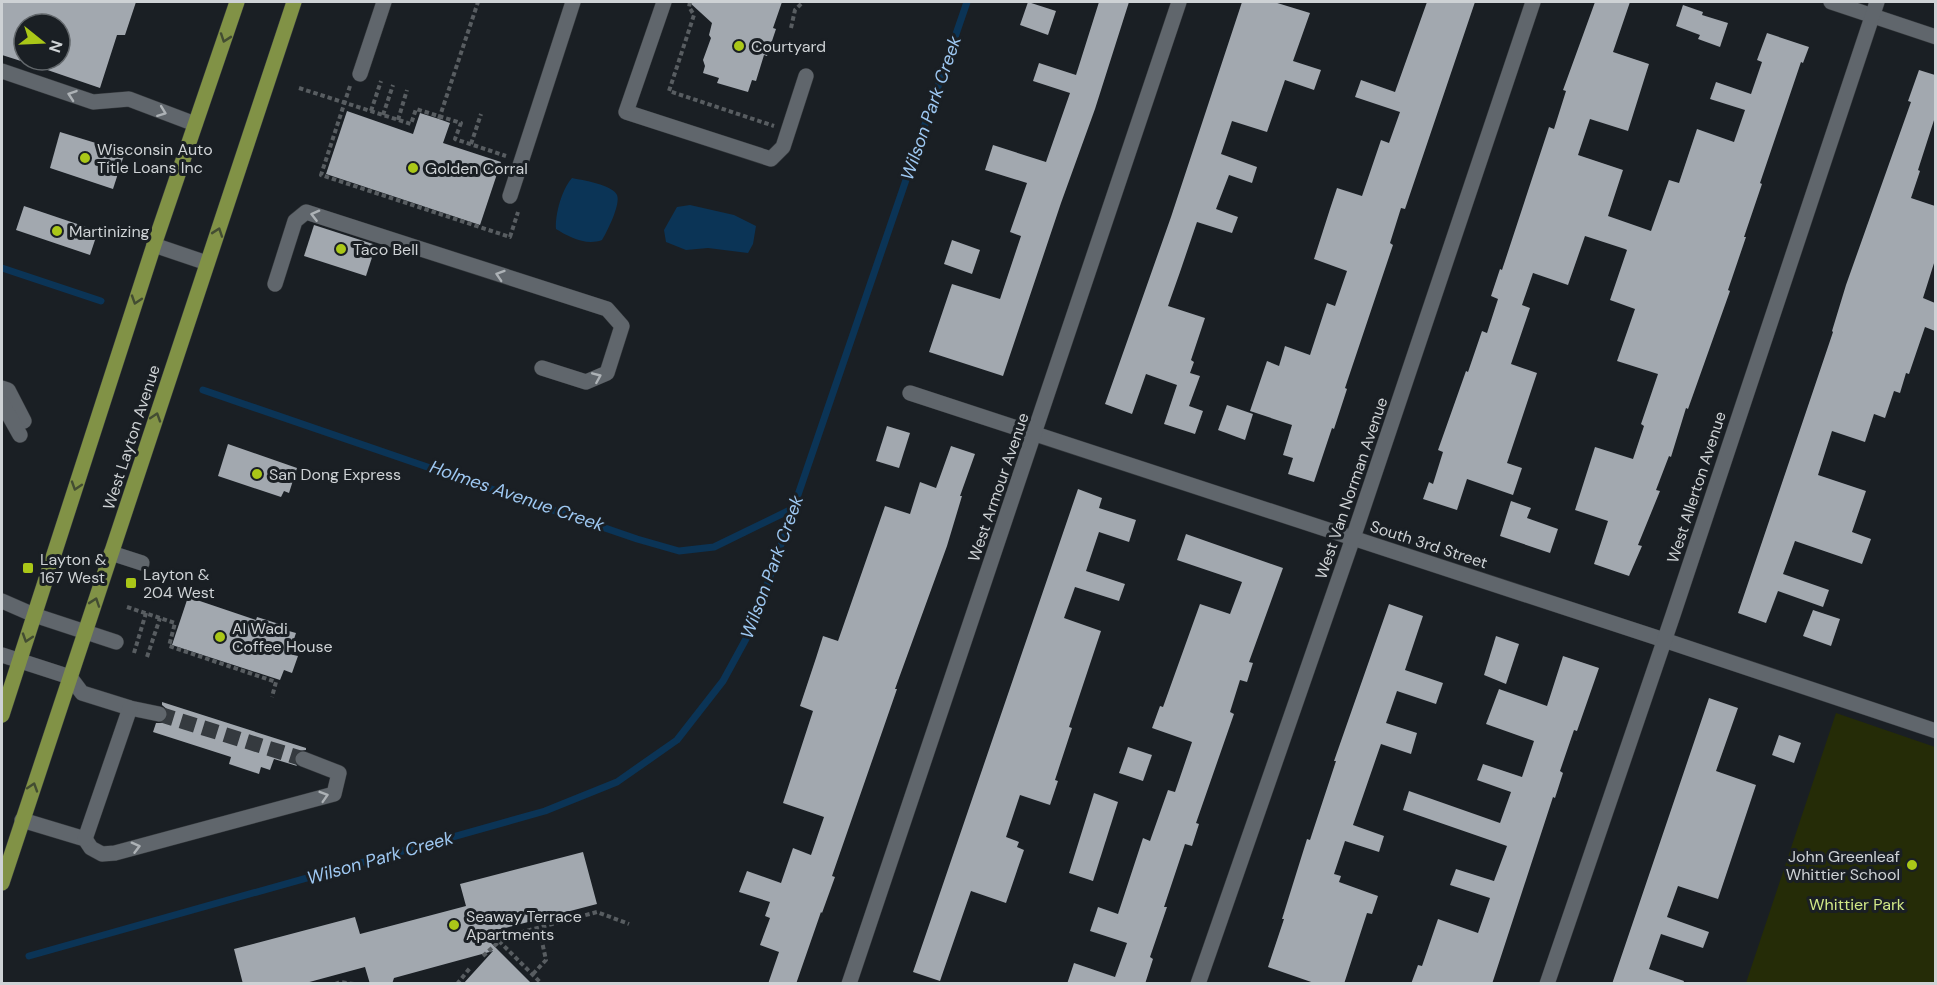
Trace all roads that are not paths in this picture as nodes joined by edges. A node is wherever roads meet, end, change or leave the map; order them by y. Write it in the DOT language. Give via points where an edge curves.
graph roads {
  1 [pos="237,2"];
  2 [pos="294,2"];
  3 [pos="384,2"];
  4 [pos="573,2"];
  5 [pos="664,2"];
  6 [pos="1179,2"];
  7 [pos="1533,2"];
  8 [pos="1831,2"];
  9 [pos="1875,9"];
  10 [pos="1935,37"];
  11 [pos="2,71"];
  12 [pos="360,74"];
  13 [pos="806,76"];
  14 [pos="195,124"];
  15 [pos="510,196"];
  16 [pos="154,245"];
  17 [pos="207,262"];
  18 [pos="275,284"];
  19 [pos="542,368"];
  20 [pos="2,388"];
  21 [pos="910,393"];
  22 [pos="2,403"];
  23 [pos="1035,434"];
  24 [pos="1353,538"];
  25 [pos="111,553"];
  26 [pos="142,563"];
  27 [pos="2,601"];
  28 [pos="34,615"];
  29 [pos="85,632"];
  30 [pos="1664,640"];
  31 [pos="116,642"];
  32 [pos="2,655"];
  33 [pos="19,660"];
  34 [pos="70,677"];
  35 [pos="130,708"];
  36 [pos="159,714"];
  37 [pos="2,715"];
  38 [pos="1935,731"];
  39 [pos="303,759"];
  40 [pos="22,820"];
  41 [pos="85,839"];
  42 [pos="2,883"];
  43 [pos="849,984"];
  44 [pos="1198,984"];
  45 [pos="1547,984"];
  1 -- 14 [label="main road, one-way"];
  17 -- 2 [label="main road, West Layton Avenue, one-way"];
  3 -- 12 [label="street"];
  4 -- 15 [label="street"];
  5 -- 13 [label="street" via="626,112 771,159 783,147"];
  6 -- 23 [label="street, West Armour Avenue"];
  7 -- 24 [label="street, West Van Norman Avenue"];
  8 -- 9 [label="street"];
  9 -- 10 [label="street"];
  9 -- 30 [label="street, West Allerton Avenue"];
  11 -- 14 [label="street" via="93,102 129,99"];
  14 -- 16 [label="main road"];
  16 -- 17 [label="street"];
  16 -- 28 [label="main road, one-way"];
  25 -- 17 [label="main road, West Layton Avenue, one-way"];
  19 -- 18 [label="street, one-way" via="586,382 607,373 622,326 607,309 306,212 295,221"];
  20 -- 22 [label="street" via="8,390 22,428"];
  21 -- 23 [label="street, South 3rd Street"];
  23 -- 24 [label="street, South 3rd Street"];
  23 -- 43 [label="street, West Armour Avenue"];
  24 -- 30 [label="street, South 3rd Street"];
  24 -- 44 [label="street, West Van Norman Avenue"];
  25 -- 26 [label="street"];
  29 -- 25 [label="main road, West Layton Avenue, one-way"];
  27 -- 28 [label="street"];
  28 -- 29 [label="street"];
  28 -- 33 [label="main road, one-way"];
  29 -- 31 [label="street"];
  29 -- 34 [label="main road, West Layton Avenue"];
  30 -- 38 [label="street, South 3rd Street"];
  30 -- 45 [label="street, West Allerton Avenue"];
  32 -- 33 [label="street"];
  33 -- 34 [label="street"];
  33 -- 37 [label="main road"];
  34 -- 35 [label="street" via="82,693"];
  40 -- 34 [label="main road, West Layton Avenue, one-way"];
  35 -- 36 [label="street"];
  35 -- 41 [label="street"];
  41 -- 39 [label="street, one-way" via="102,854 115,853 334,794 339,773"];
  40 -- 41 [label="street"];
  40 -- 42 [label="main road, West Layton Avenue"];
}
